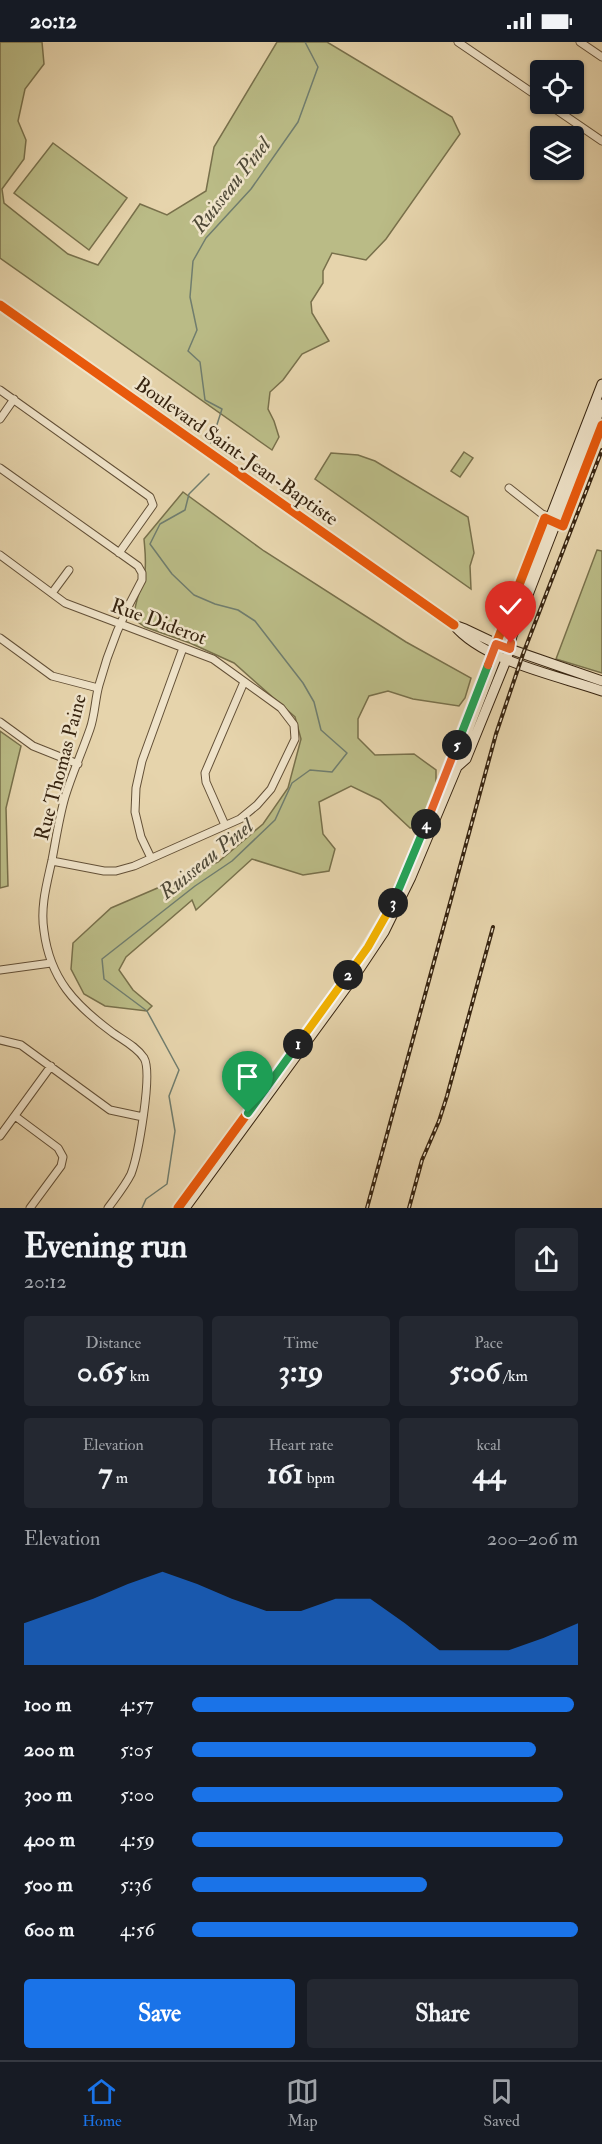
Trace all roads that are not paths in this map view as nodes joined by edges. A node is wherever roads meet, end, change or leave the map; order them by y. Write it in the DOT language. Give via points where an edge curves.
graph roads {
  1 [pos="458,42"];
  2 [pos="580,42"];
  3 [pos="602,57"];
  4 [pos="530,91"];
  5 [pos="563,114"];
  6 [pos="602,141"];
  7 [pos="0,306"];
  8 [pos="602,384"];
  9 [pos="0,390"];
  10 [pos="14,399"];
  11 [pos="602,404"];
  12 [pos="0,419"];
  13 [pos="0,468"];
  14 [pos="509,488"];
  15 [pos="554,519"];
  16 [pos="119,553"];
  17 [pos="0,555"];
  18 [pos="69,570"];
  19 [pos="52,593"];
  20 [pos="119,625"];
  21 [pos="0,638"];
  22 [pos="183,648"];
  23 [pos="504,652"];
  24 [pos="602,681"];
  25 [pos="244,682"];
  26 [pos="98,688"];
  27 [pos="602,691"];
  28 [pos="0,722"];
  29 [pos="78,764"];
  30 [pos="225,825"];
  31 [pos="151,858"];
  32 [pos="52,861"];
  33 [pos="51,963"];
  34 [pos="0,970"];
  35 [pos="0,1040"];
  36 [pos="51,1066"];
  37 [pos="15,1116"];
  38 [pos="142,1117"];
  39 [pos="0,1136"];
  40 [pos="30,1208"];
  41 [pos="108,1208"];
  42 [pos="185,1208"];
  1 -- 4 [label="street"];
  2 -- 3 [label="street"];
  5 -- 6 [label="street"];
  7 -- 23 [label="street, Boulevard Saint-Jean-Baptiste" via="454,625 462,636"];
  8 -- 15 [label="street"];
  9 -- 10 [label="street"];
  10 -- 12 [label="street"];
  10 -- 16 [label="street" via="150,497 153,505"];
  11 -- 15 [label="street"];
  13 -- 16 [label="street"];
  14 -- 15 [label="street"];
  15 -- 23 [label="street"];
  16 -- 20 [label="street, Rue Thomas Paine" via="142,573"];
  17 -- 19 [label="street, Rue Diderot"];
  18 -- 19 [label="street"];
  19 -- 20 [label="street, Rue Diderot" via="65,603"];
  20 -- 22 [label="street, Rue Diderot"];
  20 -- 26 [label="street, Rue Thomas Paine"];
  21 -- 26 [label="street" via="52,676"];
  22 -- 25 [label="street, Rue Diderot" via="213,659"];
  22 -- 31 [label="street" via="136,788 135,812"];
  23 -- 24 [label="street, Boulevard Saint-Jean-Baptiste"];
  23 -- 27 [label="street, Boulevard Saint-Jean-Baptiste"];
  23 -- 42 [label="street" via="466,759 457,767 384,932"];
  25 -- 30 [label="street" via="205,773"];
  25 -- 30 [label="street, Rue Diderot" via="281,708 296,732 271,789 251,811"];
  26 -- 29 [label="street, Rue Thomas Paine"];
  28 -- 29 [label="street" via="33,746"];
  29 -- 32 [label="street, Rue Thomas Paine" via="65,796"];
  30 -- 31 [label="street"];
  31 -- 32 [label="street" via="116,872"];
  32 -- 33 [label="street, Rue Thomas Paine" via="43,920"];
  33 -- 34 [label="street"];
  33 -- 38 [label="street, Rue Thomas Paine" via="77,1004 144,1059 148,1075"];
  35 -- 36 [label="street" via="21,1044"];
  36 -- 37 [label="street"];
  36 -- 38 [label="street" via="110,1110"];
  37 -- 39 [label="street"];
  37 -- 40 [label="street" via="58,1148 63,1157 61,1166"];
  38 -- 41 [label="street, Rue Thomas Paine" via="132,1171"];
}
